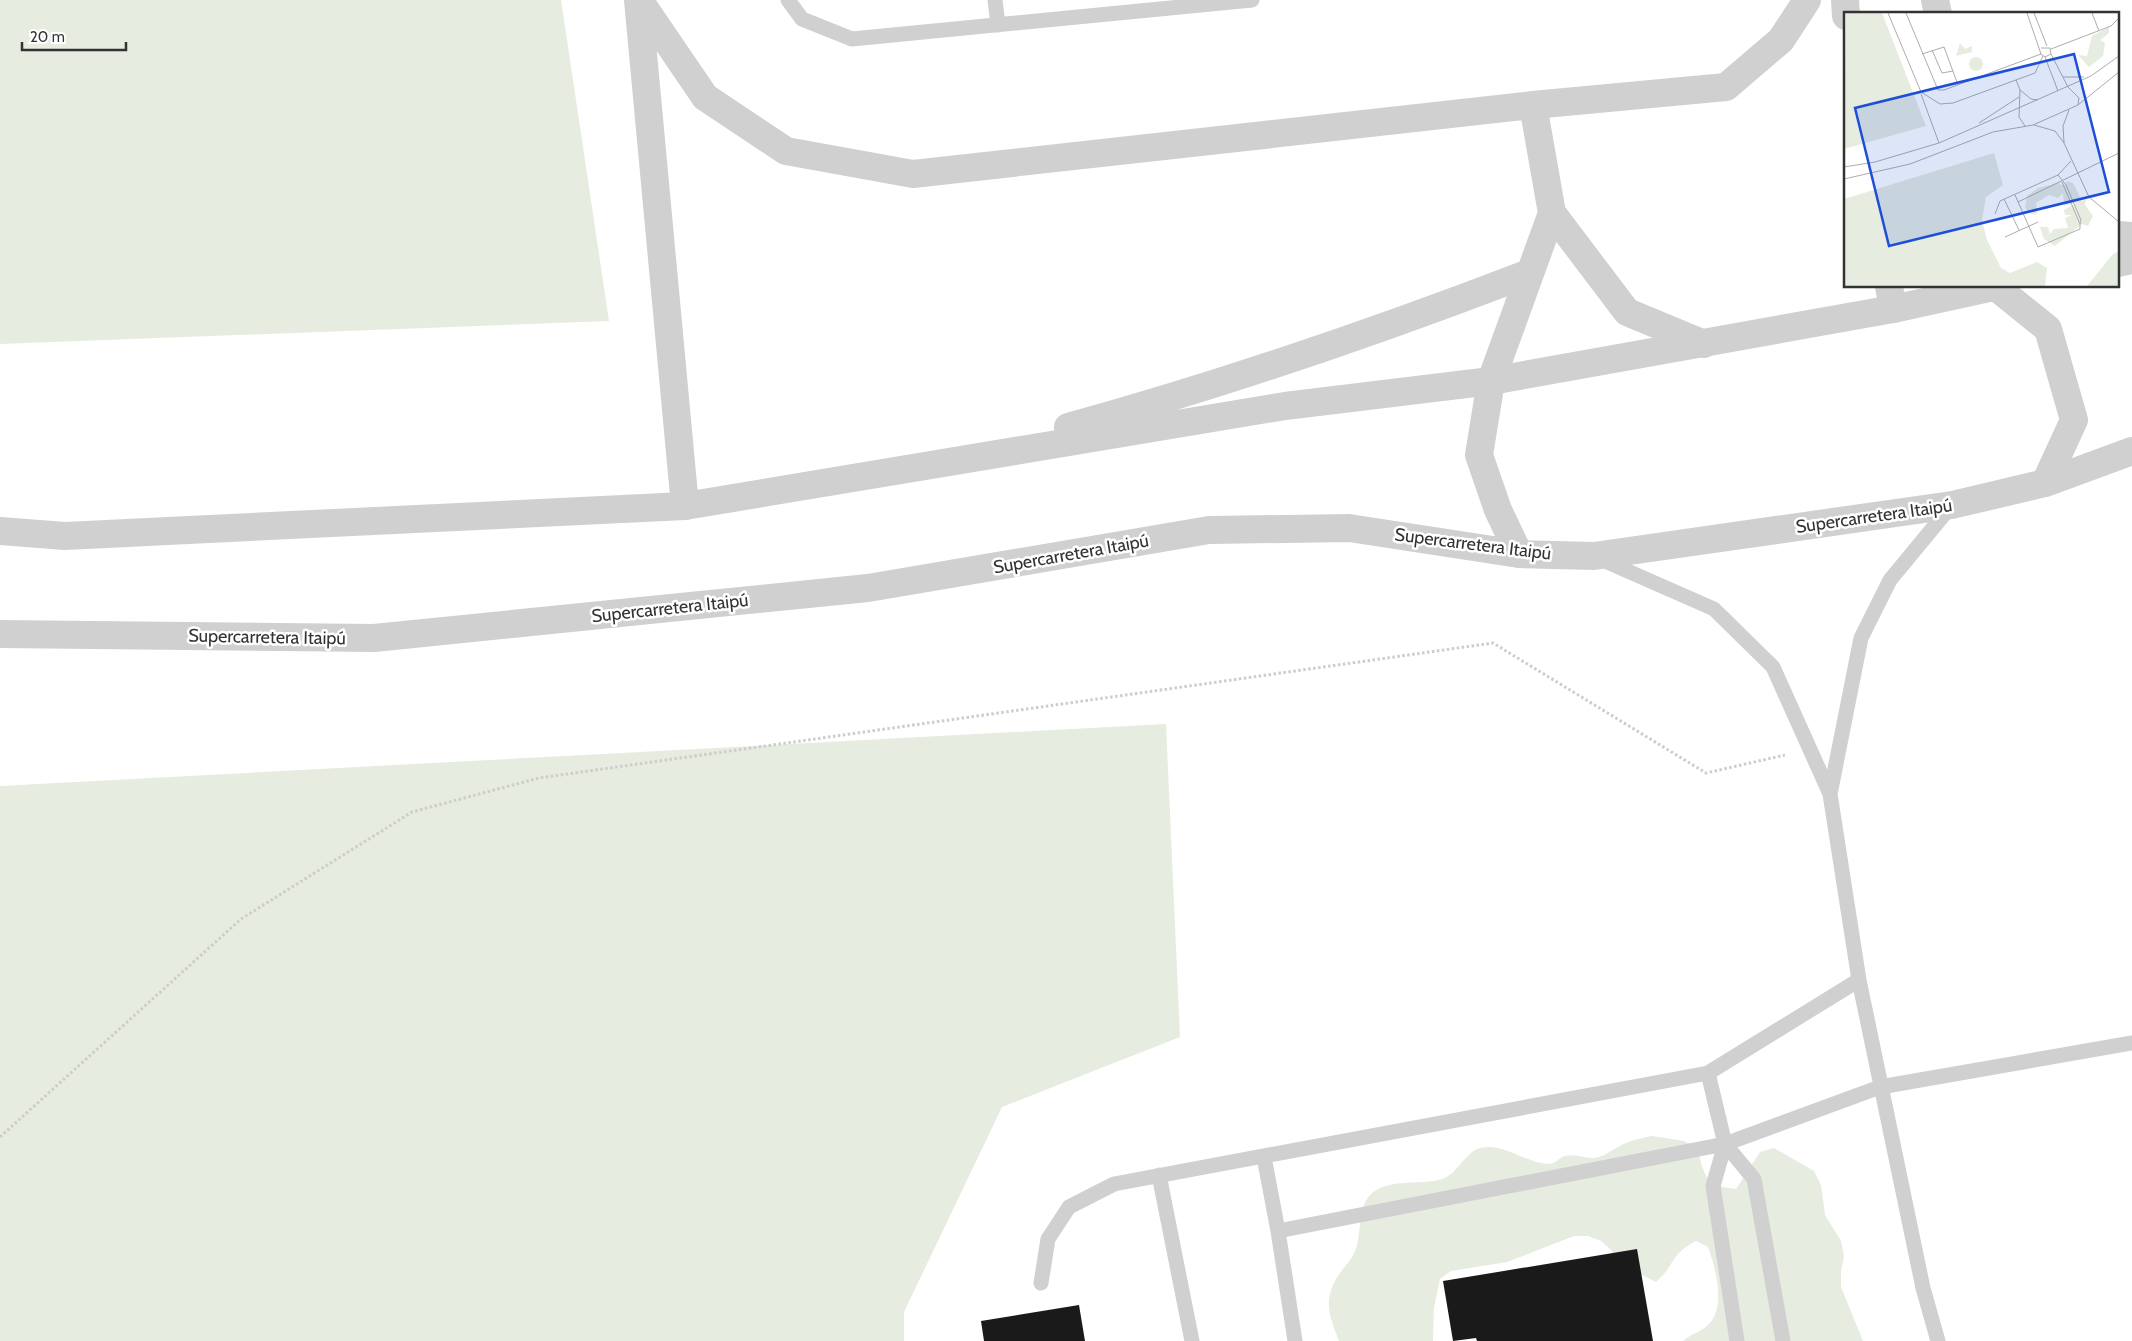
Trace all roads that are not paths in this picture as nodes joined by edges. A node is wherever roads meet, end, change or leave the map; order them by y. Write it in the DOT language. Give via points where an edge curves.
graph roads {
  1 [pos="638,0"];
  2 [pos="788,0"];
  3 [pos="996,0"];
  4 [pos="1252,0"];
  5 [pos="1807,0"];
  6 [pos="998,24"];
  7 [pos="1533,105"];
  8 [pos="1552,213"];
  9 [pos="1529,273"];
  10 [pos="1977,288"];
  11 [pos="1998,288"];
  12 [pos="1891,297"];
  13 [pos="1704,344"];
  14 [pos="1491,381"];
  15 [pos="2132,451"];
  16 [pos="917,468"];
  17 [pos="2045,483"];
  18 [pos="1952,505"];
  19 [pos="685,506"];
  20 [pos="0,531"];
  21 [pos="1519,554"];
  22 [pos="1594,556"];
  23 [pos="0,634"];
  24 [pos="1830,794"];
  25 [pos="1859,980"];
  26 [pos="2132,1044"];
  27 [pos="1708,1073"];
  28 [pos="1880,1087"];
  29 [pos="1725,1144"];
  30 [pos="1264,1156"];
  31 [pos="1159,1176"];
  32 [pos="1278,1231"];
  33 [pos="1041,1283"];
  34 [pos="1192,1341"];
  35 [pos="1295,1341"];
  36 [pos="1737,1341"];
  37 [pos="1783,1341"];
  38 [pos="1938,1341"];
  1 -- 7 [label="street" via="705,97 786,151 913,174"];
  1 -- 19 [label="street"];
  2 -- 6 [label="lane" via="802,19 852,39"];
  3 -- 6 [label="lane"];
  4 -- 6 [label="lane"];
  5 -- 7 [label="street" via="1781,40 1726,87"];
  7 -- 8 [label="street"];
  8 -- 9 [label="street"];
  8 -- 13 [label="street" via="1627,312"];
  9 -- 14 [label="street"];
  9 -- 16 [label="street" via="1417,316 1134,409"];
  10 -- 12 [label="street"];
  11 -- 17 [label="street" via="2048,329 2074,420"];
  12 -- 13 [label="street"];
  13 -- 14 [label="street"];
  14 -- 16 [label="street" via="1285,406"];
  14 -- 21 [label="street" via="1479,455 1498,510"];
  15 -- 17 [label="street, Supercarretera Itaipú"];
  16 -- 19 [label="street"];
  17 -- 18 [label="street, Supercarretera Itaipú"];
  18 -- 22 [label="street, Supercarretera Itaipú"];
  18 -- 24 [label="lane" via="1890,580 1861,638"];
  19 -- 20 [label="street" via="65,536"];
  21 -- 22 [label="street, Supercarretera Itaipú"];
  21 -- 23 [label="street, Supercarretera Itaipú" via="1349,528 1210,530 868,588 374,638"];
  22 -- 24 [label="lane" via="1714,609 1773,667"];
  24 -- 25 [label="lane"];
  25 -- 27 [label="lane"];
  25 -- 28 [label="lane"];
  26 -- 28 [label="lane"];
  27 -- 29 [label="lane"];
  27 -- 30 [label="lane"];
  28 -- 29 [label="lane"];
  28 -- 38 [label="lane"];
  29 -- 32 [label="lane"];
  29 -- 36 [label="lane" via="1713,1186"];
  29 -- 37 [label="lane" via="1754,1179"];
  30 -- 31 [label="lane"];
  30 -- 32 [label="lane"];
  31 -- 33 [label="lane" via="1114,1184 1069,1207 1048,1239"];
  31 -- 34 [label="lane"];
  32 -- 35 [label="lane"];
}
